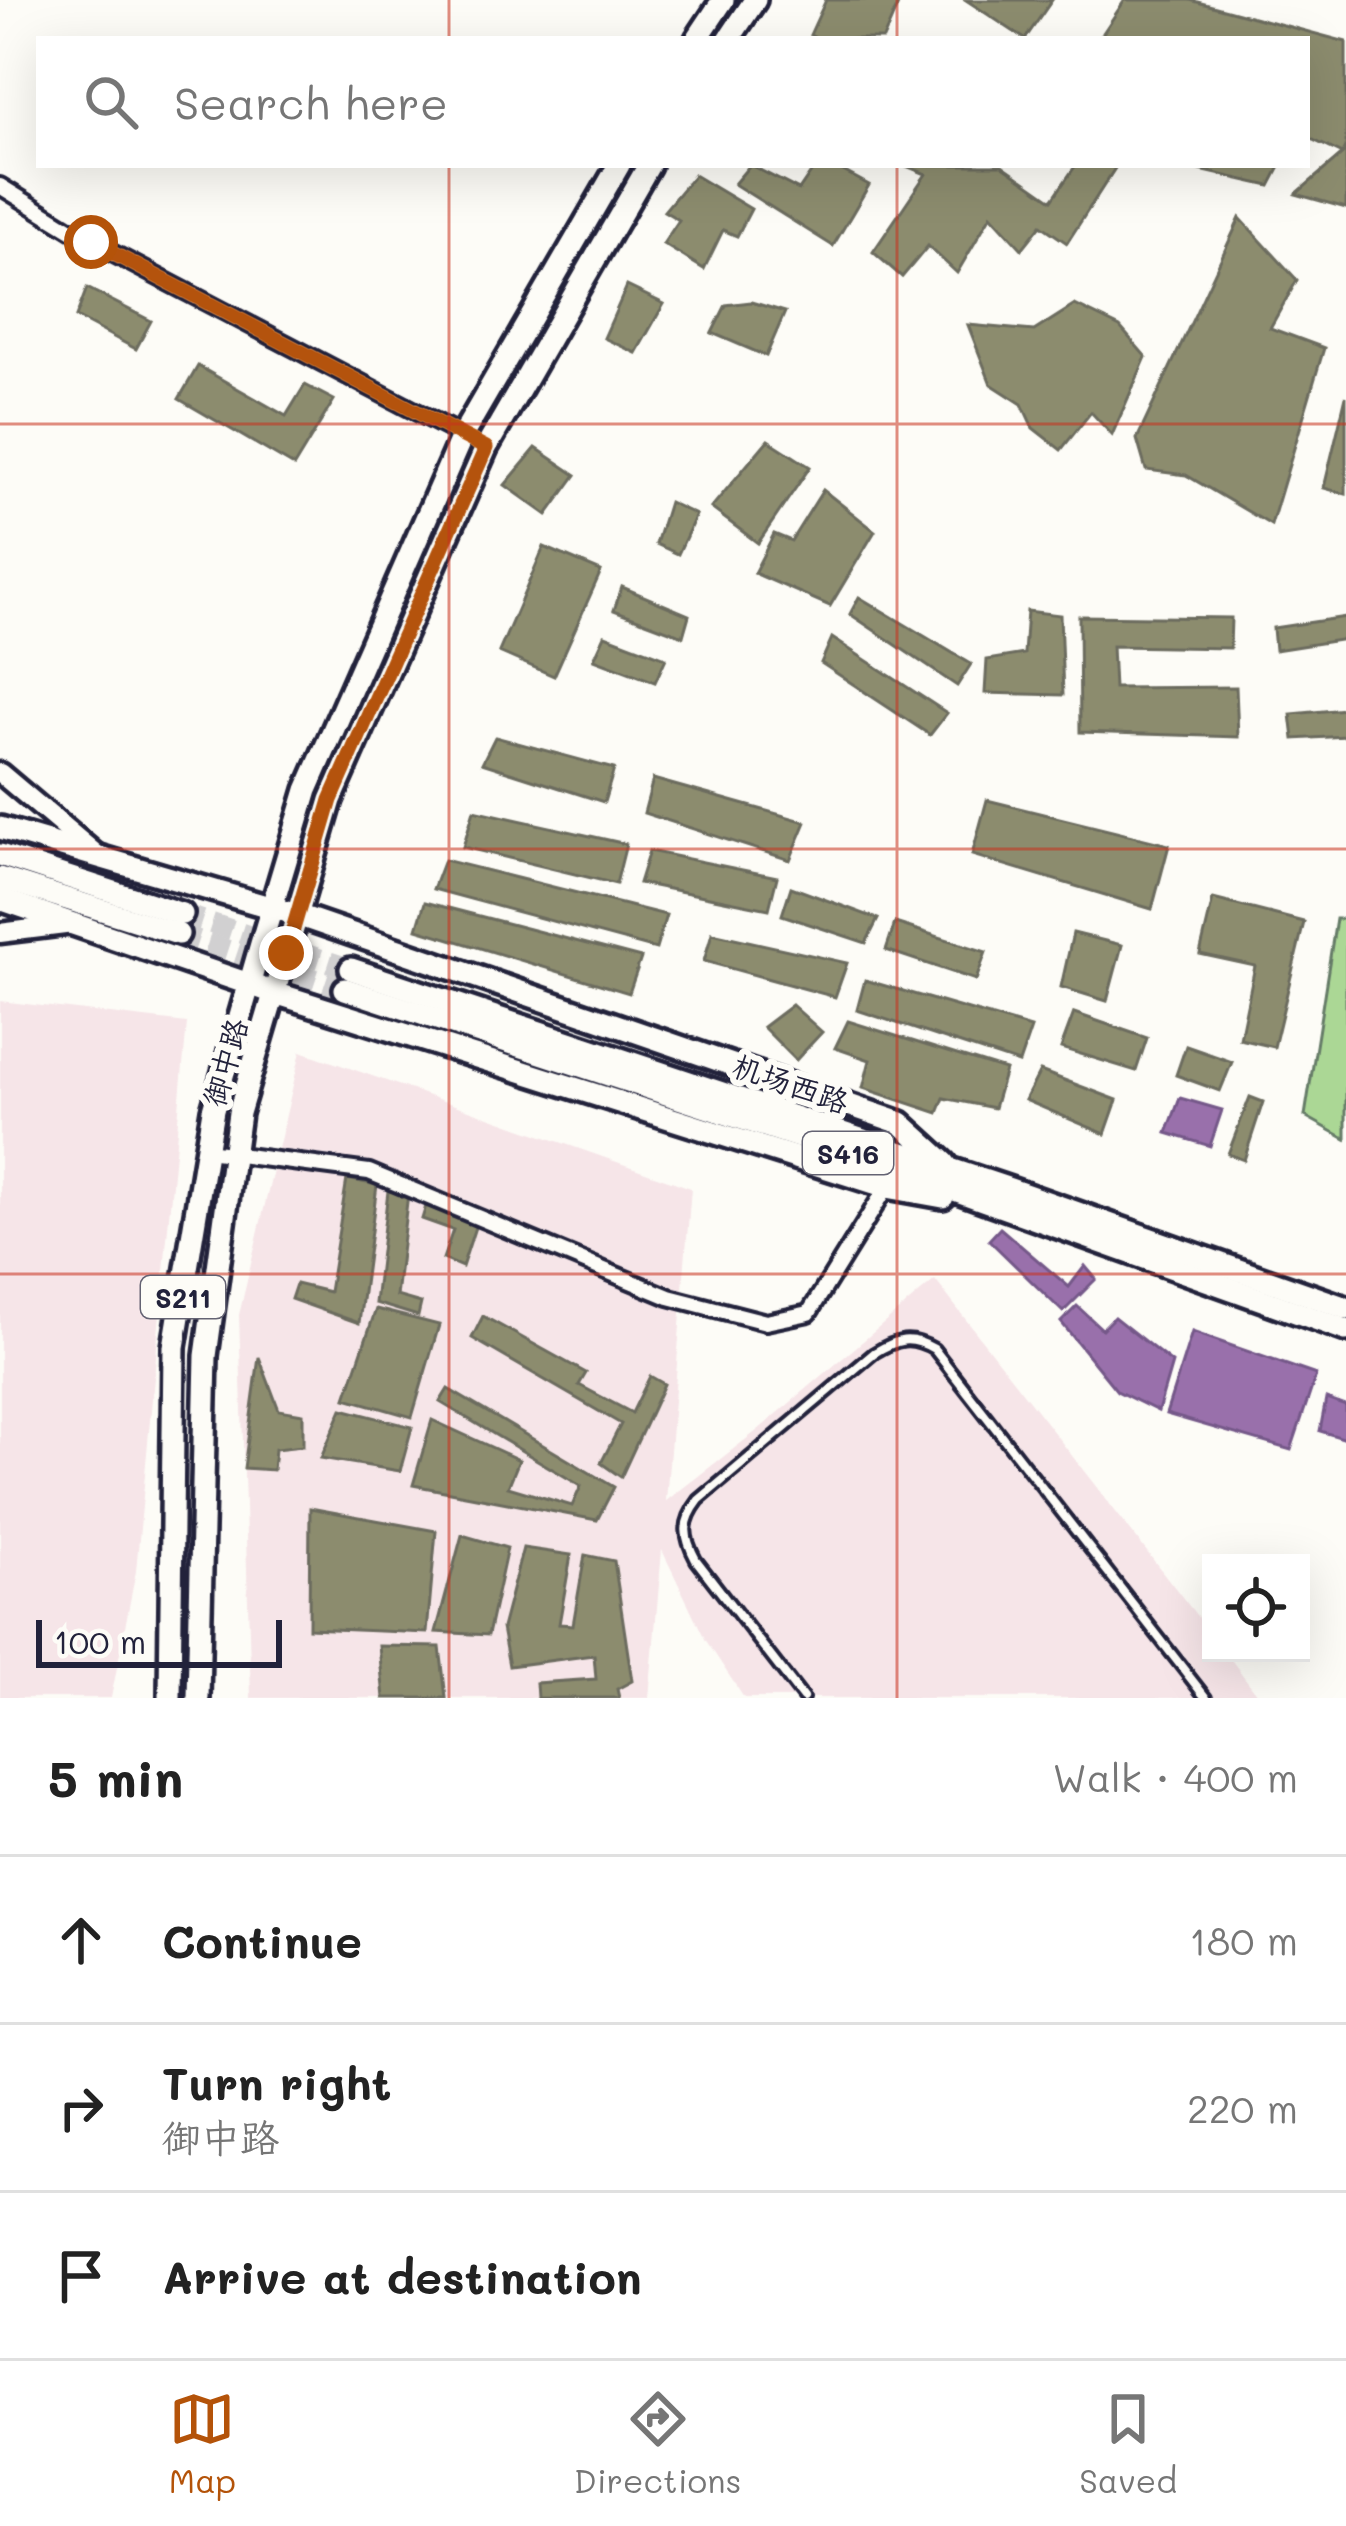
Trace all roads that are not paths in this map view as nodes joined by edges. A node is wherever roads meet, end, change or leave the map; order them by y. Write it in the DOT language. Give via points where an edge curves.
graph roads {
  1 [pos="723,0"];
  2 [pos="755,0"];
  3 [pos="699,36"];
  4 [pos="731,36"];
  5 [pos="617,168"];
  6 [pos="648,168"];
  7 [pos="0,186"];
  8 [pos="462,436"];
  9 [pos="486,448"];
  10 [pos="0,773"];
  11 [pos="0,828"];
  12 [pos="0,856"];
  13 [pos="100,857"];
  14 [pos="0,878"];
  15 [pos="0,899"];
  16 [pos="272,907"];
  17 [pos="297,915"];
  18 [pos="73,924"];
  19 [pos="0,933"];
  20 [pos="250,984"];
  21 [pos="274,993"];
  22 [pos="207,1151"];
  23 [pos="232,1154"];
  24 [pos="952,1169"];
  25 [pos="887,1187"];
  26 [pos="1004,1208"];
  27 [pos="1346,1308"];
  28 [pos="1346,1330"];
  29 [pos="170,1698"];
  30 [pos="198,1698"];
  31 [pos="803,1698"];
  32 [pos="1207,1698"];
  1 -- 3 [label="main road"];
  2 -- 4 [label="main road"];
  5 -- 8 [label="main road, 御中路 / S211"];
  6 -- 9 [label="main road, 御中路 / S211"];
  7 -- 8 [label="street"];
  8 -- 9 [label="street"];
  8 -- 16 [label="main road, 御中路 / S211" via="307,790"];
  9 -- 17 [label="main road, 御中路 / S211" via="331,800"];
  10 -- 13 [label="street"];
  11 -- 13 [label="main road"];
  12 -- 14 [label="main road" via="180,924"];
  13 -- 16 [label="main road"];
  15 -- 18 [label="main road"];
  16 -- 17 [label="main road"];
  16 -- 20 [label="main road, 御中路 / S211"];
  17 -- 21 [label="main road, 御中路 / S211"];
  17 -- 24 [label="main road" via="901,1123"];
  18 -- 19 [label="street"];
  18 -- 20 [label="main road"];
  20 -- 21 [label="main road"];
  20 -- 22 [label="main road, 御中路 / S211"];
  21 -- 23 [label="main road, 御中路 / S211"];
  21 -- 25 [label="main road"];
  22 -- 23 [label="street"];
  22 -- 29 [label="main road, 御中路 / S211" via="174,1347"];
  23 -- 25 [label="street" via="369,1172 669,1297 766,1322 809,1313"];
  23 -- 30 [label="main road, 御中路 / S211" via="206,1356"];
  24 -- 26 [label="main road, 机场西路 / S416" via="348,979"];
  24 -- 27 [label="main road, 机场西路 / S416"];
  25 -- 26 [label="main road"];
  26 -- 28 [label="main road, S416"];
  31 -- 32 [label="lane" via="696,1560 685,1527 699,1500 874,1353 903,1338 934,1349"];
}
